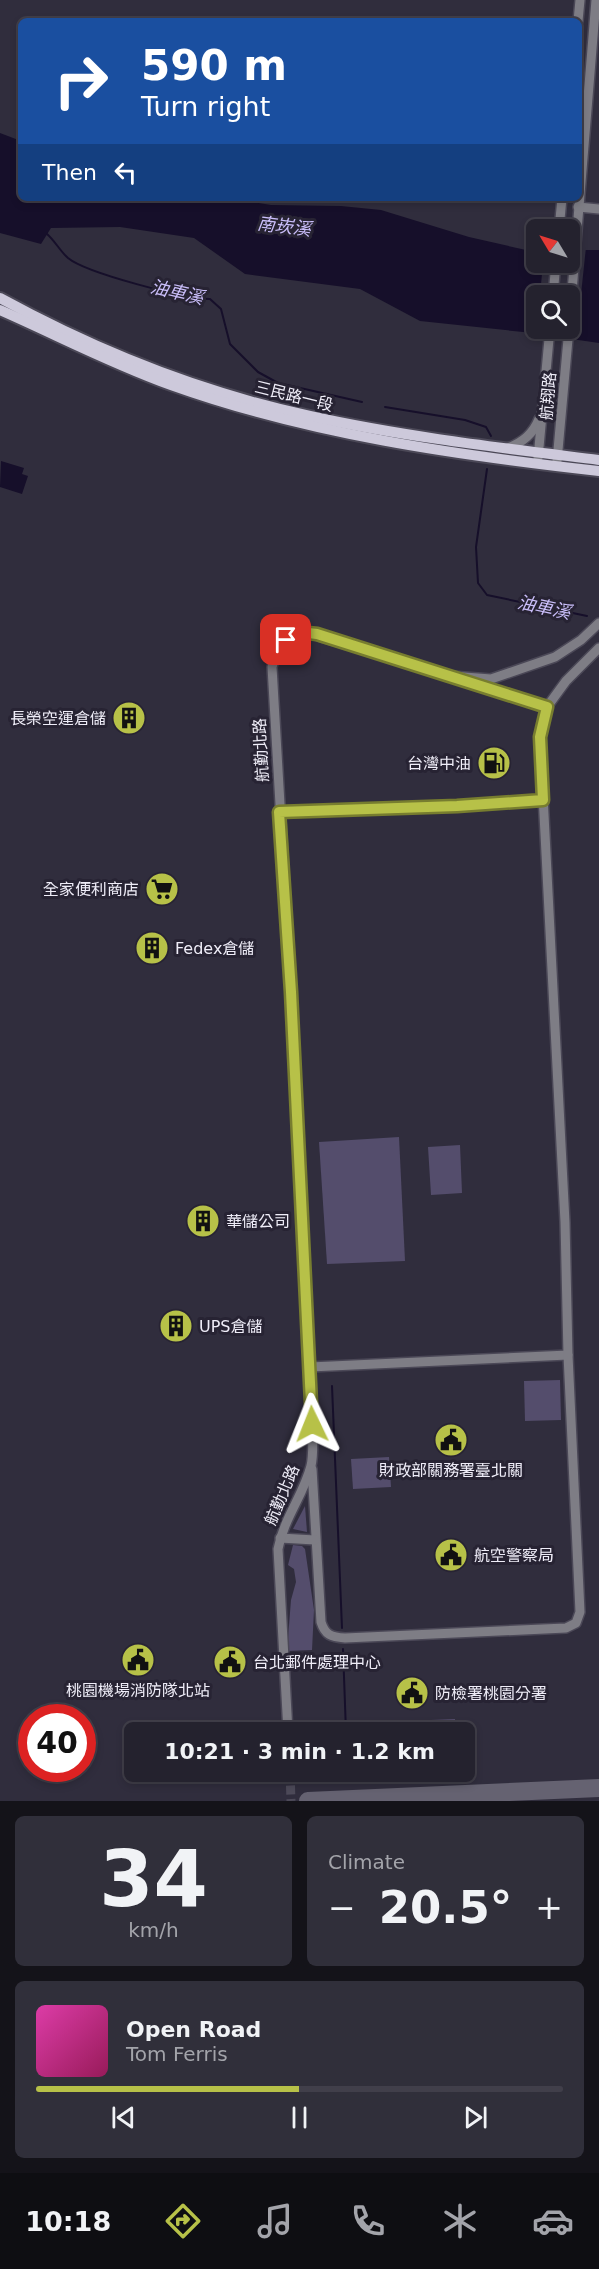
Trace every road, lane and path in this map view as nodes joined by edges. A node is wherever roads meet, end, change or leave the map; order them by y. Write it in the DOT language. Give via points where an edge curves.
graph roads {
  1 [pos="580,0"];
  2 [pos="596,0"];
  3 [pos="578,18"];
  4 [pos="582,164"];
  5 [pos="562,201"];
  6 [pos="579,201"];
  7 [pos="599,209"];
  8 [pos="578,211"];
  9 [pos="560,219"];
  10 [pos="572,285"];
  11 [pos="0,298"];
  12 [pos="0,310"];
  13 [pos="549,339"];
  14 [pos="568,339"];
  15 [pos="543,408"];
  16 [pos="508,448"];
  17 [pos="539,452"];
  18 [pos="558,455"];
  19 [pos="599,460"];
  20 [pos="537,464"];
  21 [pos="556,467"];
  22 [pos="599,471"];
  23 [pos="599,623"];
  24 [pos="599,648"];
  25 [pos="451,676"];
  26 [pos="547,707"];
  27 [pos="543,800"];
  28 [pos="279,812"];
  29 [pos="568,1355"];
  30 [pos="310,1367"];
  31 [pos="311,1464"];
  32 [pos="280,1538"];
  33 [pos="315,1540"];
  34 [pos="287,1722"];
  1 -- 3 [label="street"];
  2 -- 4 [label="street"];
  5 -- 9 [label="street"];
  6 -- 8 [label="street"];
  7 -- 8 [label="street"];
  8 -- 10 [label="street"];
  11 -- 16 [label="main road, 三民路一段" via="123,357 248,400 368,428"];
  12 -- 20 [label="main road, 三民路一段" via="114,363 215,400 368,438"];
  13 -- 15 [label="street, 航翔路"];
  14 -- 18 [label="street, 航翔路"];
  15 -- 16 [label="street" via="531,434"];
  15 -- 17 [label="street, 航翔路"];
  16 -- 17 [label="main road, 三民路一段"];
  17 -- 18 [label="main road, 三民路一段"];
  17 -- 20 [label="street, 航翔路"];
  18 -- 19 [label="main road, 三民路一段"];
  18 -- 21 [label="street, 航翔路"];
  20 -- 21 [label="main road, 三民路一段"];
  21 -- 22 [label="main road, 三民路一段"];
  23 -- 25 [label="street, 航勤北路" via="555,657 526,668 491,679"];
  24 -- 26 [label="street"];
  25 -- 26 [label="street"];
  25 -- 28 [label="street, 航勤北路" via="317,634 295,633 286,640 272,667"];
  26 -- 27 [label="street" via="540,737"];
  27 -- 28 [label="street"];
  27 -- 29 [label="street"];
  28 -- 30 [label="street, 航勤北路"];
  29 -- 30 [label="street"];
  29 -- 33 [label="street" via="580,1612 576,1623 566,1628 332,1637 321,1622"];
  30 -- 31 [label="street, 航勤北路"];
  31 -- 32 [label="street, 航勤北路"];
  31 -- 33 [label="street"];
  32 -- 33 [label="street"];
  32 -- 34 [label="street, 航勤北路"];
}
